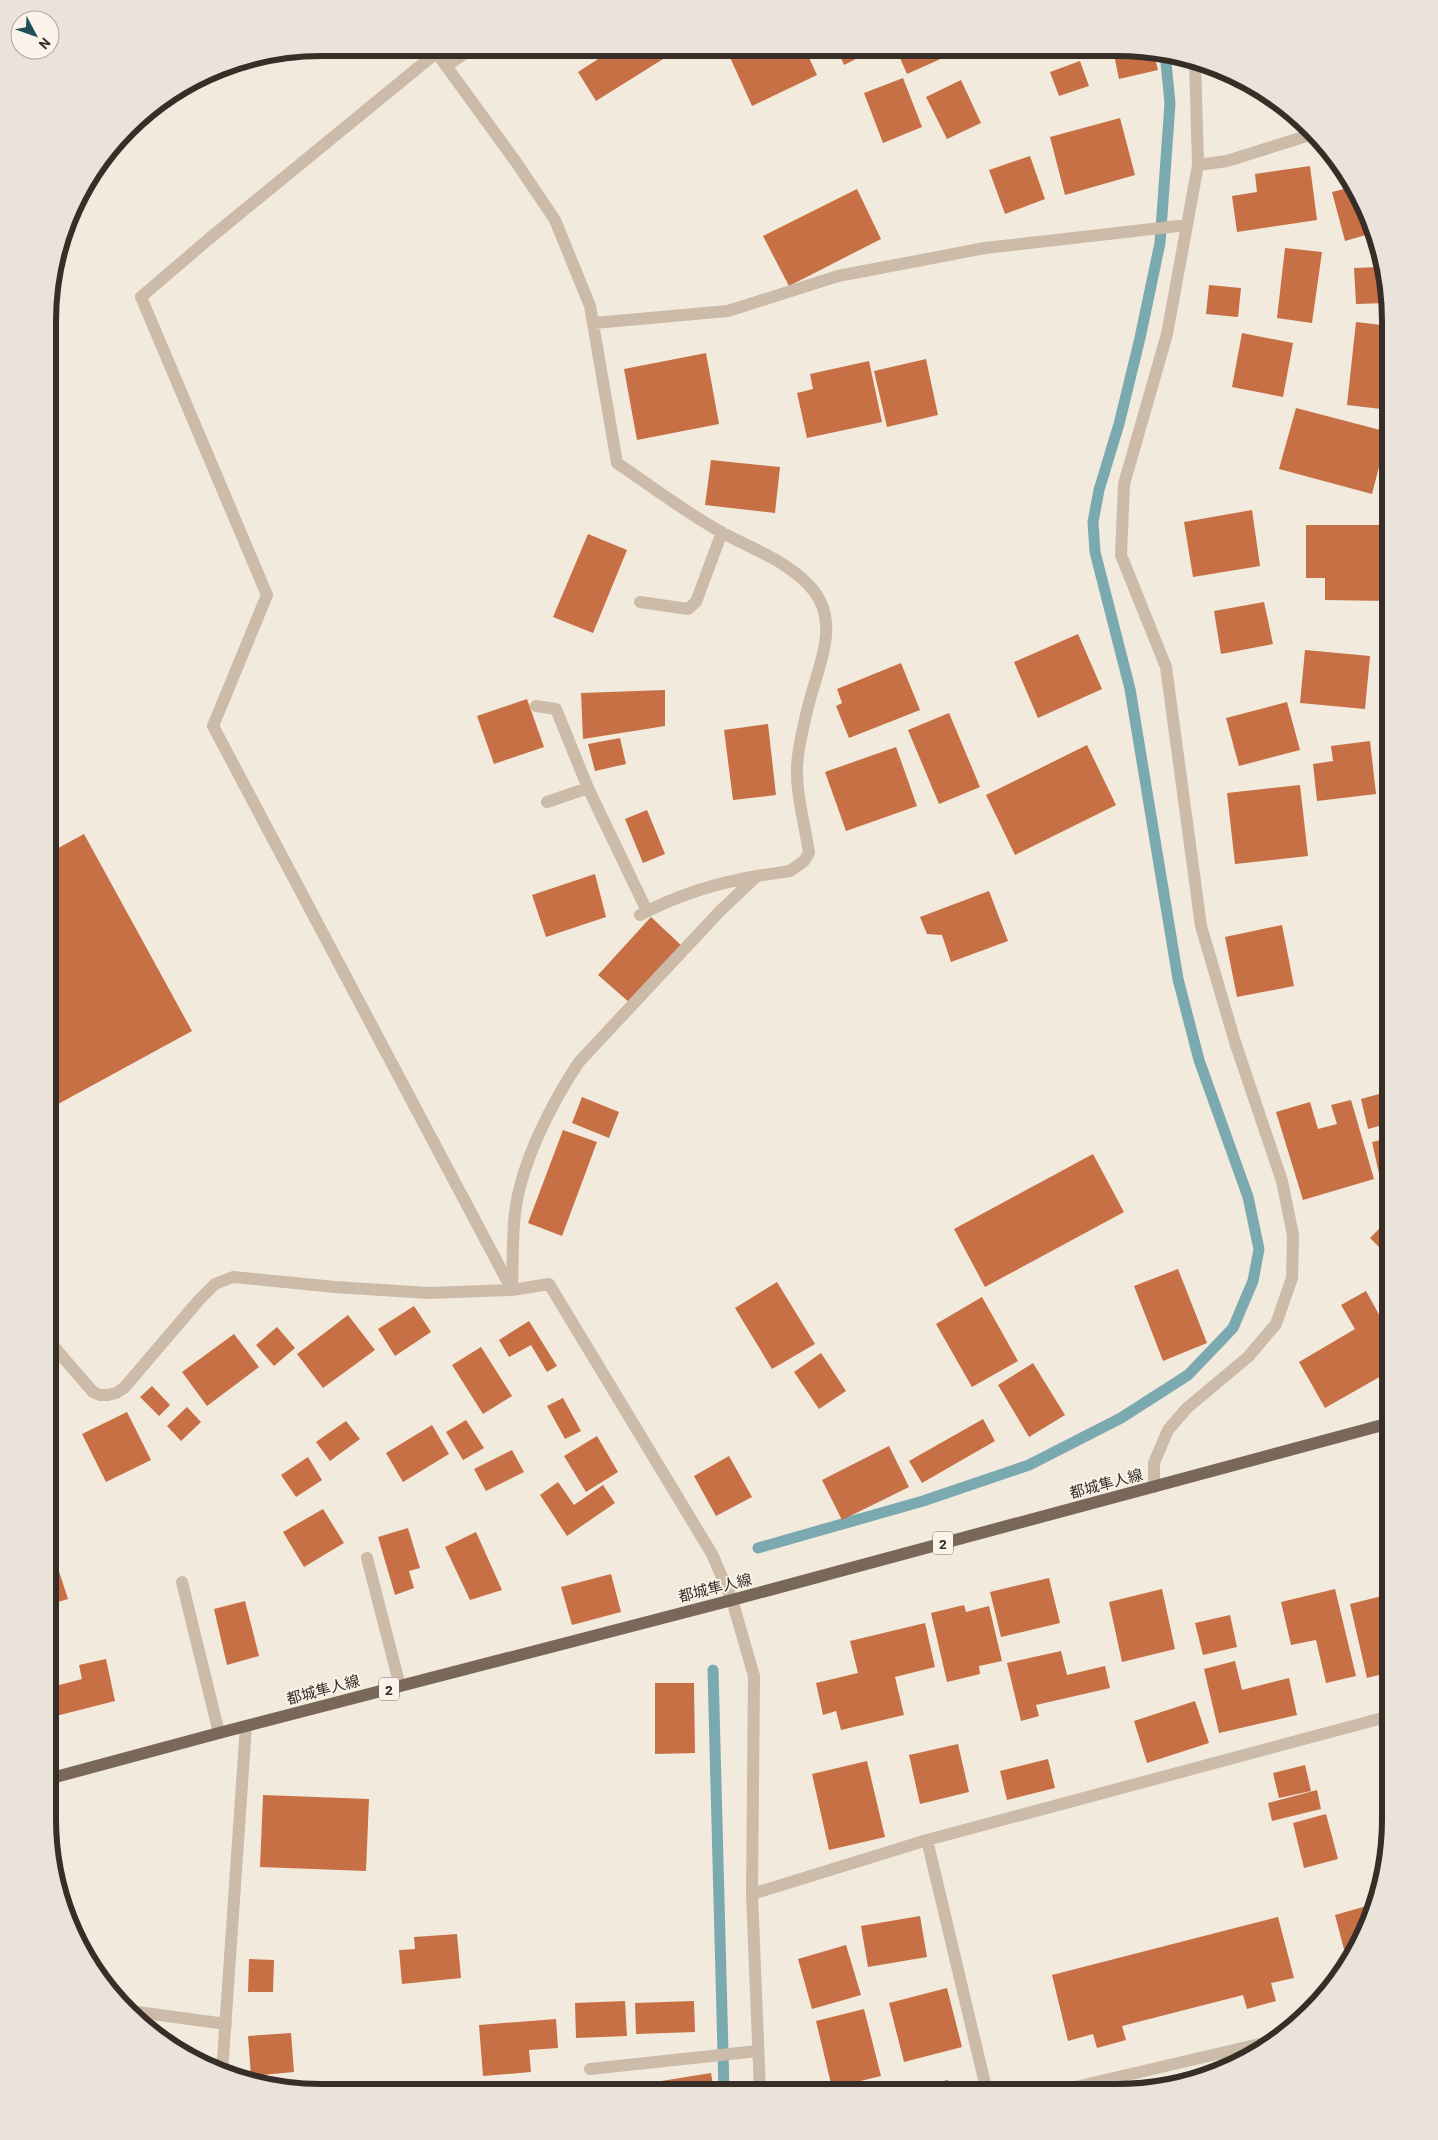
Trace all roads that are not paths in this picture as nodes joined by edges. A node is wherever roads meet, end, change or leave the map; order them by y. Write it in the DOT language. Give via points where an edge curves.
graph roads {
  1 [pos="428,56"];
  2 [pos="439,56"];
  3 [pos="460,56"];
  4 [pos="446,66"];
  5 [pos="1195,68"];
  6 [pos="1306,136"];
  7 [pos="1198,165"];
  8 [pos="1181,226"];
  9 [pos="594,323"];
  10 [pos="722,532"];
  11 [pos="640,602"];
  12 [pos="536,706"];
  13 [pos="588,788"];
  14 [pos="547,802"];
  15 [pos="757,876"];
  16 [pos="512,1290"];
  17 [pos="56,1349"];
  18 [pos="1382,1425"];
  19 [pos="1154,1487"];
  20 [pos="367,1558"];
  21 [pos="182,1582"];
  22 [pos="732,1600"];
  23 [pos="400,1686"];
  24 [pos="1382,1718"];
  25 [pos="246,1726"];
  26 [pos="219,1733"];
  27 [pos="56,1778"];
  28 [pos="927,1840"];
  29 [pos="752,1894"];
  30 [pos="141,2012"];
  31 [pos="226,2024"];
  32 [pos="1253,2046"];
  33 [pos="754,2051"];
  34 [pos="223,2065"];
  35 [pos="590,2069"];
  36 [pos="759,2084"];
  37 [pos="985,2084"];
  38 [pos="1088,2084"];
  1 -- 16 [label="street" via="141,296 267,595 213,726"];
  2 -- 4 [label="street"];
  3 -- 4 [label="street"];
  4 -- 9 [label="street" via="555,220"];
  5 -- 7 [label="street"];
  6 -- 7 [label="street" via="1227,161"];
  7 -- 8 [label="street"];
  8 -- 9 [label="street" via="985,248 838,276 728,311"];
  8 -- 19 [label="street" via="1167,334 1124,484 1121,555 1166,667 1201,926 1235,1042 1282,1181 1293,1235 1292,1278 1276,1324 1248,1358 1187,1408 1168,1430 1154,1463"];
  9 -- 10 [label="street" via="617,463"];
  10 -- 11 [label="street" via="696,602 688,608"];
  10 -- 15 [label="street" via="770,556 791,571 813,590 822,604 826,621 826,642 809,703 797,766 809,853 790,871"];
  12 -- 13 [label="street" via="556,709"];
  13 -- 14 [label="street"];
  13 -- 15 [label="street" via="643,913 722,882"];
  15 -- 16 [label="street" via="593,1045 567,1079 547,1118 521,1184 515,1213"];
  16 -- 17 [label="street" via="429,1293 233,1277 215,1284 124,1388 116,1393 100,1395 93,1392"];
  16 -- 22 [label="street" via="548,1284 712,1554"];
  18 -- 19 [label="main road, 都城隼人線 / 2"];
  19 -- 22 [label="main road, 都城隼人線 / 2"];
  20 -- 23 [label="street"];
  21 -- 26 [label="street"];
  22 -- 23 [label="main road, 都城隼人線 / 2"];
  22 -- 29 [label="street" via="754,1676"];
  23 -- 25 [label="main road, 都城隼人線 / 2"];
  24 -- 28 [label="street"];
  25 -- 26 [label="main road, 都城隼人線 / 2"];
  25 -- 31 [label="street"];
  26 -- 27 [label="main road, 都城隼人線 / 2"];
  28 -- 29 [label="street"];
  28 -- 37 [label="street"];
  29 -- 33 [label="street"];
  30 -- 31 [label="street"];
  31 -- 34 [label="street"];
  32 -- 38 [label="street"];
  33 -- 35 [label="street"];
  33 -- 36 [label="street"];
}
